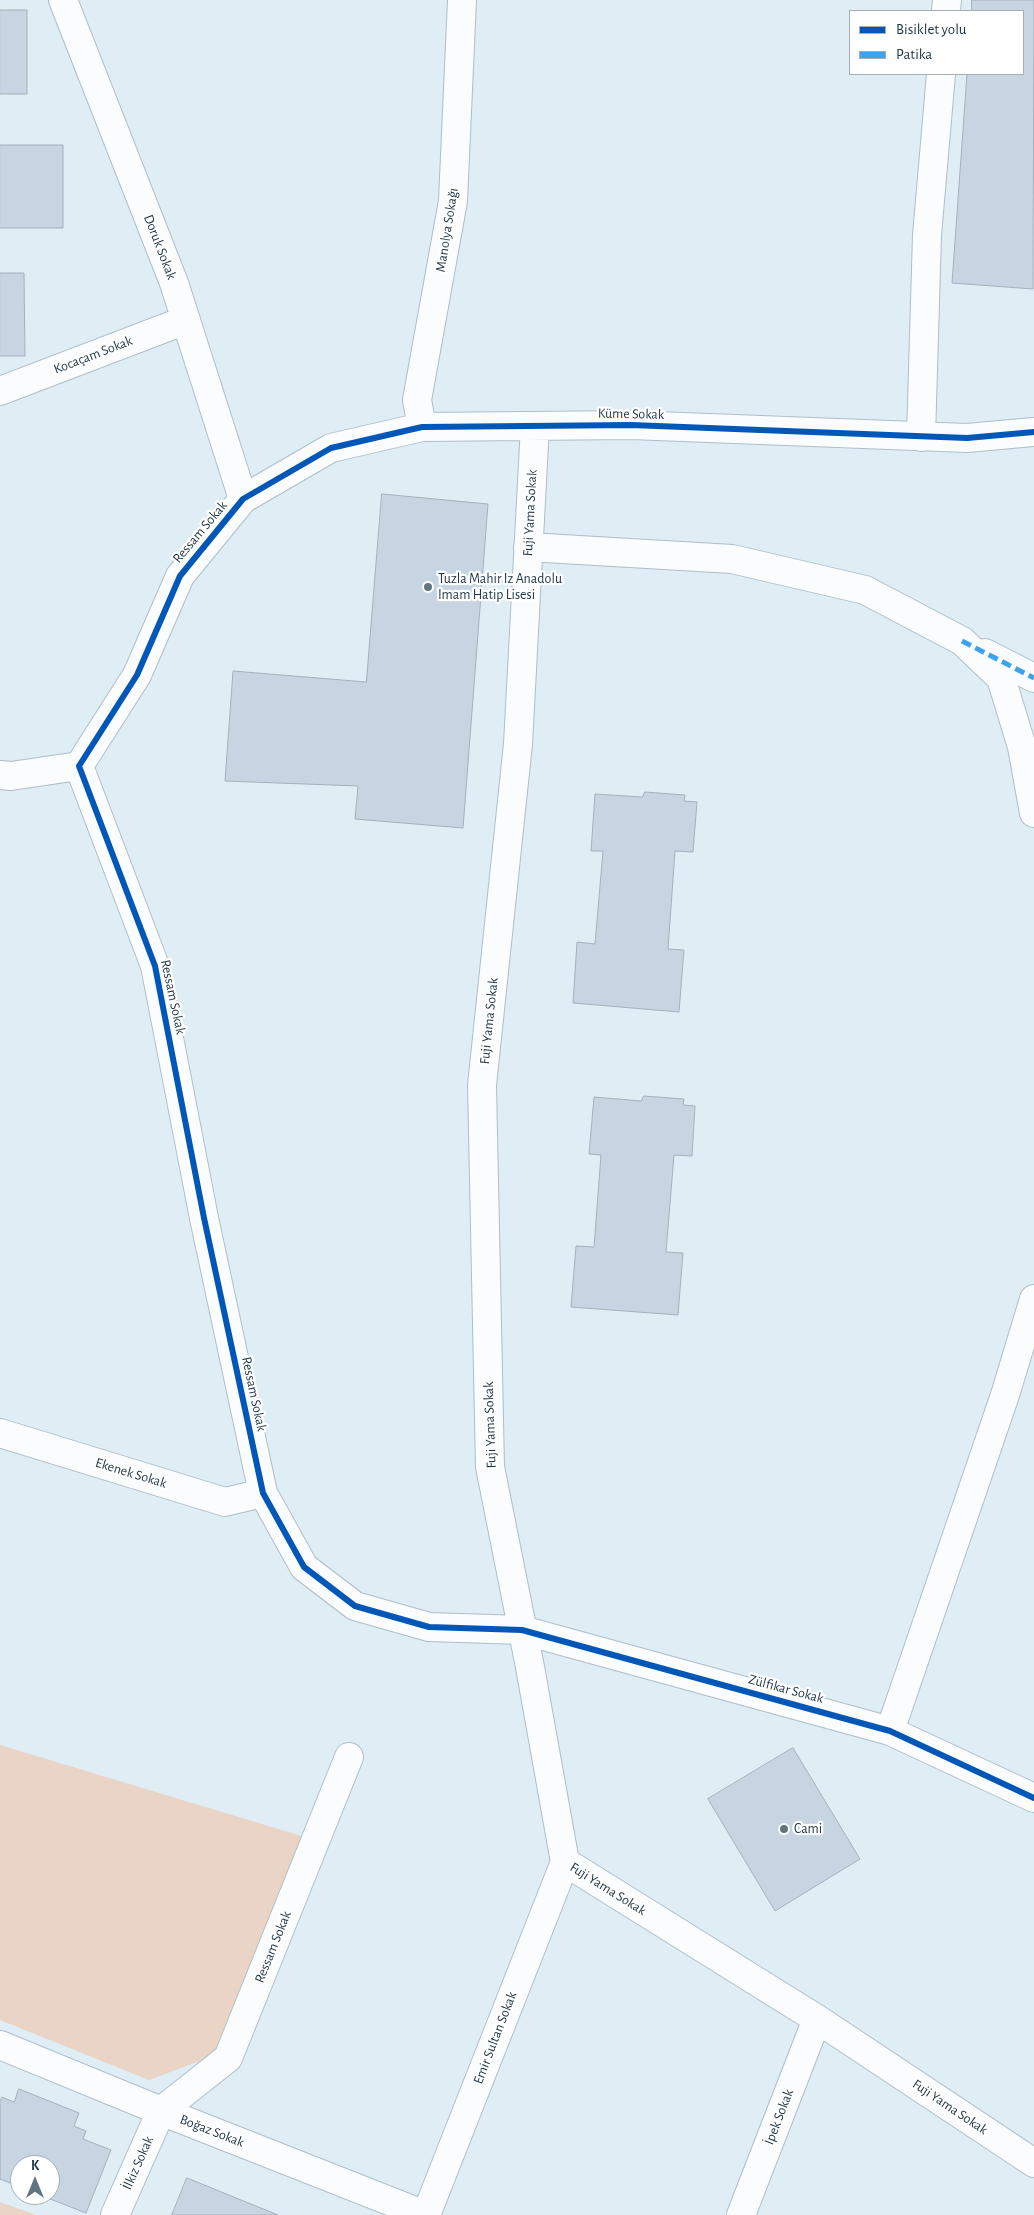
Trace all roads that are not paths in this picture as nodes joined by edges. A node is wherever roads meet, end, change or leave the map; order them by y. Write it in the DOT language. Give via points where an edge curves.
graph roads {
  1 [pos="63,0"];
  2 [pos="462,0"];
  3 [pos="941,75"];
  4 [pos="186,320"];
  5 [pos="0,391"];
  6 [pos="535,426"];
  7 [pos="422,427"];
  8 [pos="1034,432"];
  9 [pos="920,437"];
  10 [pos="243,499"];
  11 [pos="528,547"];
  12 [pos="962,641"];
  13 [pos="1034,678"];
  14 [pos="79,766"];
  15 [pos="0,775"];
  16 [pos="1034,813"];
  17 [pos="1034,1299"];
  18 [pos="0,1434"];
  19 [pos="263,1493"];
  20 [pos="522,1630"];
  21 [pos="890,1731"];
  22 [pos="349,1758"];
  23 [pos="1034,1798"];
  24 [pos="565,1862"];
  25 [pos="817,2019"];
  26 [pos="0,2045"];
  27 [pos="162,2112"];
  28 [pos="1034,2163"];
  29 [pos="115,2215"];
  30 [pos="425,2215"];
  31 [pos="741,2215"];
  1 -- 4 [label="street, Doruk Sokak"];
  2 -- 7 [label="street, Manolya Sokağı" via="454,201 417,400"];
  3 -- 9 [label="street" via="927,234"];
  4 -- 5 [label="street, Kocaçam Sokak"];
  4 -- 10 [label="street, Doruk Sokak"];
  6 -- 7 [label="street, Küme Sokak"];
  6 -- 9 [label="street, Küme Sokak" via="632,425"];
  6 -- 11 [label="street, Fuji Yama Sokak"];
  7 -- 10 [label="street, Küme Sokak" via="331,448"];
  8 -- 9 [label="street, Küme Sokak" via="967,438"];
  10 -- 14 [label="street, Ressam Sokak" via="180,576 137,675"];
  11 -- 12 [label="street" via="732,559 865,590"];
  11 -- 20 [label="street, Fuji Yama Sokak" via="518,744 482,1085 490,1467"];
  12 -- 13 [label="street"];
  12 -- 16 [label="street" via="1001,678 1022,747"];
  14 -- 15 [label="street"];
  14 -- 19 [label="street, Ressam Sokak" via="155,966 204,1218"];
  17 -- 21 [label="street" via="1005,1395"];
  18 -- 19 [label="street, Ekenek Sokak" via="225,1502"];
  19 -- 20 [label="street, Ressam Sokak" via="304,1568 356,1606 429,1627"];
  20 -- 21 [label="street, Zülfikar Sokak"];
  20 -- 24 [label="street, Fuji Yama Sokak"];
  21 -- 23 [label="street, Zülfikar Sokak"];
  22 -- 27 [label="street, Ressam Sokak" via="228,2058"];
  24 -- 25 [label="street, Fuji Yama Sokak"];
  24 -- 30 [label="street, Emir Sultan Sokak"];
  25 -- 28 [label="street, Fuji Yama Sokak"];
  25 -- 31 [label="street, İpek Sokak"];
  26 -- 27 [label="street, Boğaz Sokak"];
  27 -- 29 [label="street, İlkiz Sokak"];
  27 -- 30 [label="street, Boğaz Sokak"];
}
